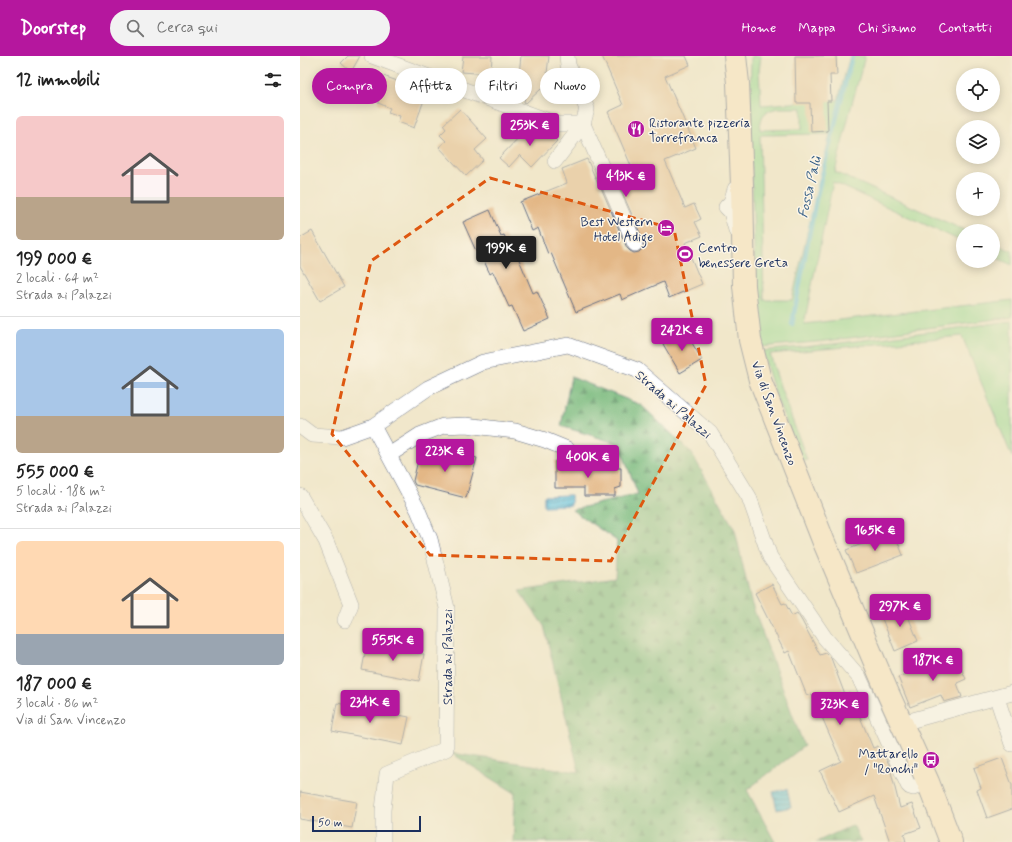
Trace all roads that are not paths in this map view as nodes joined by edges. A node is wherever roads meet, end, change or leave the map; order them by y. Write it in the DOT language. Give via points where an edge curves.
graph roads {
  1 [pos="372,56"];
  2 [pos="567,56"];
  3 [pos="735,56"];
  4 [pos="744,56"];
  5 [pos="738,83"];
  6 [pos="583,124"];
  7 [pos="555,161"];
  8 [pos="635,244"];
  9 [pos="300,426"];
  10 [pos="373,426"];
  11 [pos="567,448"];
  12 [pos="389,455"];
  13 [pos="300,496"];
  14 [pos="345,620"];
  15 [pos="1012,693"];
  16 [pos="997,698"];
  17 [pos="902,723"];
  18 [pos="1012,744"];
  19 [pos="910,763"];
  20 [pos="383,842"];
  21 [pos="951,842"];
  1 -- 6 [label="street" via="556,124"];
  2 -- 6 [label="street" via="587,109"];
  3 -- 5 [label="main road, Via di San Vincenzo"];
  4 -- 5 [label="main road, Via di San Vincenzo"];
  5 -- 17 [label="main road, Via di San Vincenzo" via="744,286 750,340 760,380 825,545"];
  6 -- 7 [label="street"];
  6 -- 8 [label="street"];
  9 -- 10 [label="street, Strada ai Palazzi" via="312,435 342,437"];
  10 -- 12 [label="street, Strada ai Palazzi"];
  10 -- 19 [label="street, Strada ai Palazzi" via="428,388 484,362 568,345 637,370 710,433 749,497 770,557 825,638 859,677 895,758"];
  11 -- 12 [label="street" via="515,431 466,425 443,426 420,435"];
  12 -- 20 [label="street, Strada ai Palazzi" via="430,539 448,608 446,749 387,774"];
  13 -- 14 [label="street" via="326,541 351,604"];
  15 -- 16 [label="street"];
  16 -- 17 [label="street"];
  16 -- 18 [label="street"];
  17 -- 19 [label="main road, Via di San Vincenzo"];
  19 -- 21 [label="main road, Via di San Vincenzo" via="919,785"];
}
